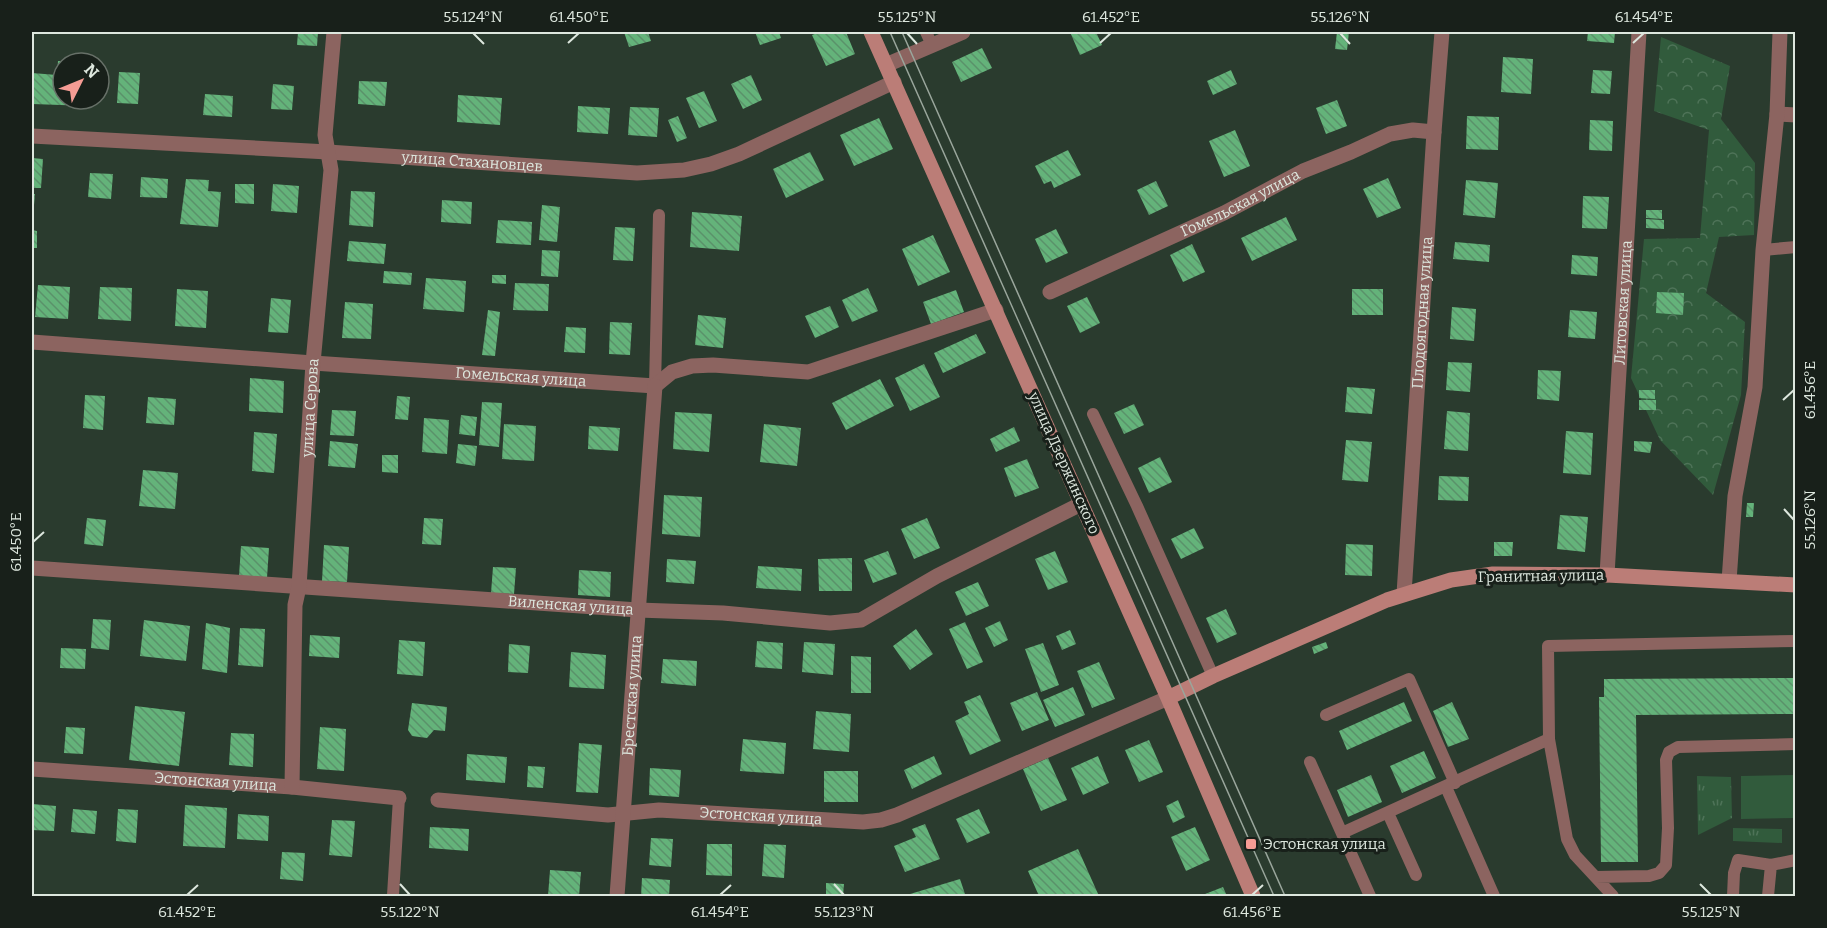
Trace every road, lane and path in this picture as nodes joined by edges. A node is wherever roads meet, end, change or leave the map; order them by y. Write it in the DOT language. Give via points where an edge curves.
graph roads {
  1 [pos="334,32"];
  2 [pos="871,32"];
  3 [pos="963,32"];
  4 [pos="1442,32"];
  5 [pos="1640,32"];
  6 [pos="1780,32"];
  7 [pos="929,38"];
  8 [pos="886,65"];
  9 [pos="894,82"];
  10 [pos="1777,114"];
  11 [pos="1796,115"];
  12 [pos="1434,132"];
  13 [pos="32,136"];
  14 [pos="328,152"];
  15 [pos="659,215"];
  16 [pos="1796,248"];
  17 [pos="1763,250"];
  18 [pos="1050,292"];
  19 [pos="996,310"];
  20 [pos="32,342"];
  21 [pos="313,363"];
  22 [pos="655,386"];
  23 [pos="1093,414"];
  24 [pos="1082,504"];
  25 [pos="32,568"];
  26 [pos="1607,575"];
  27 [pos="1729,581"];
  28 [pos="1796,585"];
  29 [pos="299,586"];
  30 [pos="1404,594"];
  31 [pos="638,610"];
  32 [pos="1796,641"];
  33 [pos="1213,676"];
  34 [pos="1168,698"];
  35 [pos="1326,715"];
  36 [pos="1549,739"];
  37 [pos="1796,744"];
  38 [pos="1310,762"];
  39 [pos="32,769"];
  40 [pos="1451,785"];
  41 [pos="292,787"];
  42 [pos="399,798"];
  43 [pos="438,800"];
  44 [pos="1388,813"];
  45 [pos="624,814"];
  46 [pos="1342,833"];
  47 [pos="1796,860"];
  48 [pos="1771,865"];
  49 [pos="1416,875"];
  50 [pos="1596,877"];
  51 [pos="393,895"];
  52 [pos="1494,896"];
  53 [pos="617,897"];
  54 [pos="1253,897"];
  55 [pos="1370,897"];
  56 [pos="1613,897"];
  57 [pos="1733,897"];
  58 [pos="1768,897"];
  1 -- 14 [label="street, улица Серова" via="325,135"];
  2 -- 8 [label="main road, улица Дзержинского"];
  3 -- 7 [label="street"];
  4 -- 12 [label="street, Плодоягодная улица"];
  5 -- 26 [label="street, Литовская улица"];
  6 -- 10 [label="street"];
  7 -- 8 [label="street"];
  8 -- 9 [label="main road, улица Дзержинского"];
  9 -- 14 [label="street, улица Стахановцев" via="739,153 684,170 637,173"];
  9 -- 19 [label="main road, улица Дзержинского"];
  10 -- 11 [label="street"];
  10 -- 17 [label="street"];
  12 -- 18 [label="street, Гомельская улица" via="1390,134 1303,171 1224,213"];
  12 -- 30 [label="street, Плодоягодная улица"];
  13 -- 14 [label="street, улица Стахановцев"];
  14 -- 21 [label="street, улица Серова" via="331,170"];
  15 -- 22 [label="lane"];
  16 -- 17 [label="lane"];
  17 -- 27 [label="street" via="1755,387 1735,496"];
  19 -- 22 [label="street" via="808,372 692,366 672,372"];
  19 -- 24 [label="main road, улица Дзержинского"];
  20 -- 21 [label="street, Гомельская улица"];
  21 -- 22 [label="street, Гомельская улица"];
  21 -- 29 [label="street, улица Серова"];
  22 -- 31 [label="street, Брестская улица"];
  23 -- 33 [label="lane"];
  24 -- 31 [label="street, Виленская улица" via="937,576 861,620 830,623"];
  24 -- 34 [label="main road, улица Дзержинского"];
  25 -- 29 [label="street, Виленская улица"];
  26 -- 27 [label="main road, Гранитная улица"];
  26 -- 30 [label="main road, Гранитная улица" via="1493,574 1451,580"];
  27 -- 28 [label="main road, Гранитная улица"];
  29 -- 31 [label="street, Виленская улица"];
  29 -- 41 [label="street, улица Серова" via="295,605"];
  30 -- 33 [label="main road, Гранитная улица"];
  31 -- 45 [label="street, Брестская улица"];
  32 -- 36 [label="lane" via="1548,646"];
  33 -- 34 [label="main road, Гранитная улица"];
  34 -- 45 [label="street, Эстонская улица" via="881,820 659,810"];
  34 -- 54 [label="main road, улица Дзержинского"];
  35 -- 40 [label="lane" via="1409,679"];
  36 -- 40 [label="lane"];
  36 -- 50 [label="lane" via="1567,839 1575,855"];
  37 -- 50 [label="lane" via="1678,747 1669,752 1666,865 1649,876"];
  38 -- 46 [label="lane"];
  39 -- 41 [label="street, Эстонская улица"];
  40 -- 44 [label="lane"];
  40 -- 52 [label="lane"];
  41 -- 42 [label="street, Эстонская улица"];
  42 -- 51 [label="lane"];
  43 -- 45 [label="street, Эстонская улица"];
  44 -- 46 [label="lane"];
  44 -- 49 [label="lane"];
  45 -- 53 [label="street, Брестская улица"];
  46 -- 55 [label="lane"];
  47 -- 48 [label="lane"];
  48 -- 57 [label="lane" via="1737,860"];
  48 -- 58 [label="lane"];
  50 -- 56 [label="lane"];
}
